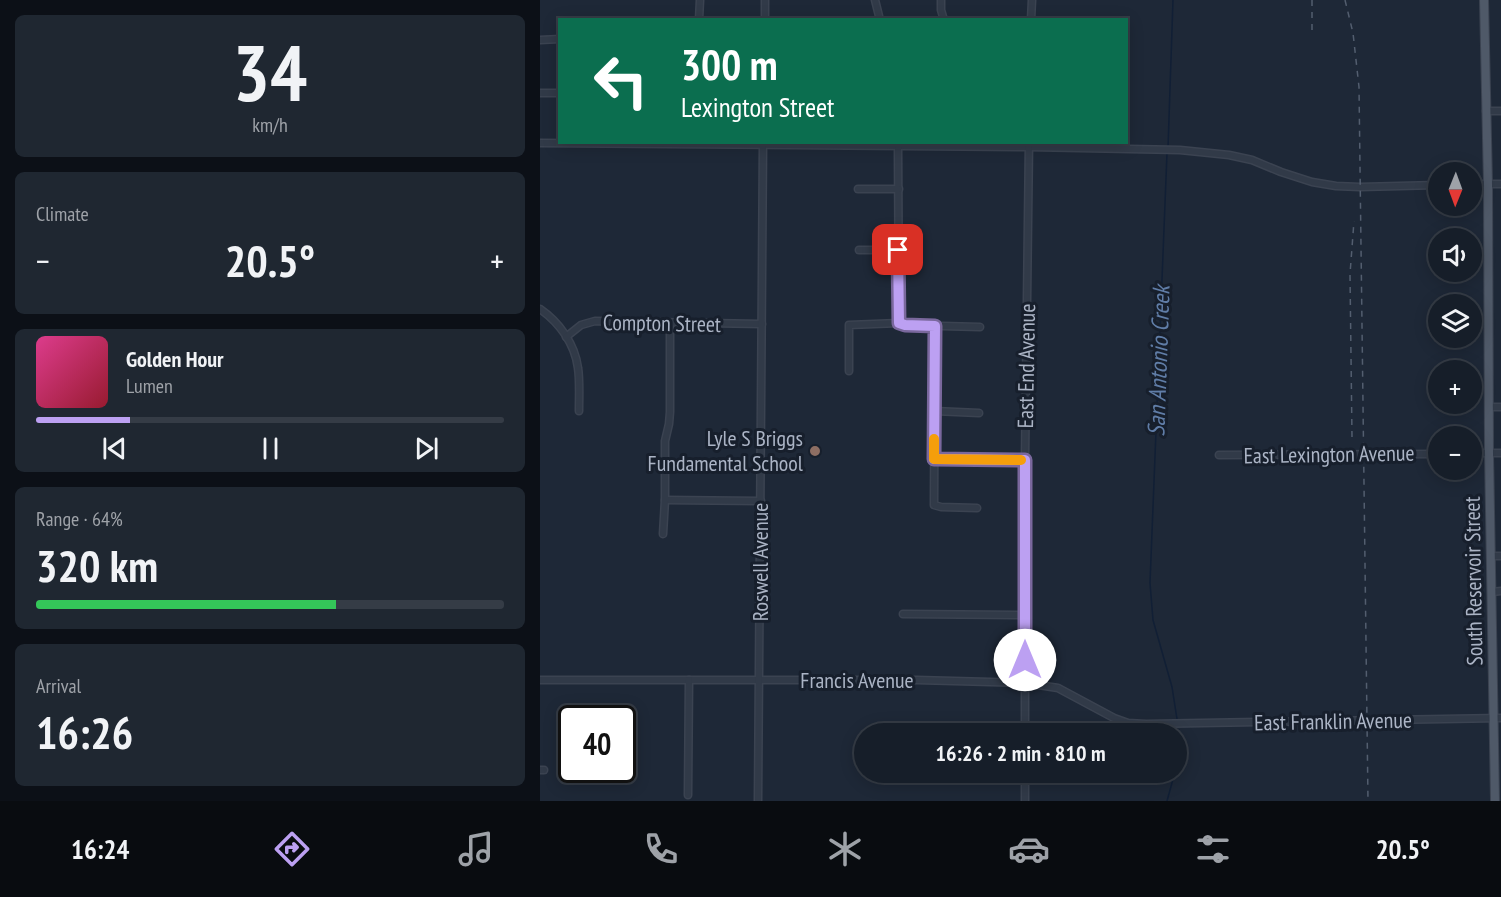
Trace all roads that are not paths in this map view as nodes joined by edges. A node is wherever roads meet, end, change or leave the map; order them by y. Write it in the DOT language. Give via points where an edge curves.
graph roads {
  1 [pos="700,0"];
  2 [pos="765,0"];
  3 [pos="875,0"];
  4 [pos="941,0"];
  5 [pos="1032,0"];
  6 [pos="1484,0"];
  7 [pos="699,18"];
  8 [pos="765,18"];
  9 [pos="880,18"];
  10 [pos="943,18"];
  11 [pos="1031,18"];
  12 [pos="558,39"];
  13 [pos="540,40"];
  14 [pos="540,93"];
  15 [pos="558,93"];
  16 [pos="1486,111"];
  17 [pos="1501,111"];
  18 [pos="540,143"];
  19 [pos="558,143"];
  20 [pos="763,144"];
  21 [pos="1029,145"];
  22 [pos="898,146"];
  23 [pos="1482,184"];
  24 [pos="1488,184"];
  25 [pos="1501,184"];
  26 [pos="1428,185"];
  27 [pos="858,189"];
  28 [pos="899,189"];
  29 [pos="858,250"];
  30 [pos="898,250"];
  31 [pos="540,309"];
  32 [pos="670,323"];
  33 [pos="899,323"];
  34 [pos="762,324"];
  35 [pos="935,326"];
  36 [pos="980,327"];
  37 [pos="566,337"];
  38 [pos="849,371"];
  39 [pos="1489,407"];
  40 [pos="1501,407"];
  41 [pos="579,411"];
  42 [pos="934,411"];
  43 [pos="979,413"];
  44 [pos="1428,453"];
  45 [pos="1482,453"];
  46 [pos="1489,453"];
  47 [pos="1501,453"];
  48 [pos="1219,455"];
  49 [pos="934,459"];
  50 [pos="1025,460"];
  51 [pos="665,500"];
  52 [pos="761,501"];
  53 [pos="977,508"];
  54 [pos="663,534"];
  55 [pos="1491,556"];
  56 [pos="1501,556"];
  57 [pos="1501,591"];
  58 [pos="1492,592"];
  59 [pos="903,614"];
  60 [pos="1025,615"];
  61 [pos="1497,639"];
  62 [pos="540,680"];
  63 [pos="689,680"];
  64 [pos="759,680"];
  65 [pos="1026,683"];
  66 [pos="1497,718"];
  67 [pos="1025,723"];
  68 [pos="1128,723"];
  69 [pos="1187,724"];
  70 [pos="1025,783"];
  71 [pos="688,795"];
  72 [pos="758,801"];
  73 [pos="1024,801"];
  74 [pos="1495,801"];
  1 -- 7 [label="street"];
  2 -- 8 [label="street"];
  3 -- 9 [label="street"];
  4 -- 10 [label="street"];
  5 -- 11 [label="street"];
  6 -- 16 [label="main road, South Reservoir Street"];
  12 -- 13 [label="street"];
  14 -- 15 [label="street"];
  16 -- 17 [label="street"];
  16 -- 24 [label="main road, South Reservoir Street"];
  18 -- 19 [label="street"];
  20 -- 22 [label="street"];
  20 -- 34 [label="street, Roswell Avenue"];
  21 -- 22 [label="street"];
  21 -- 26 [label="street" via="1208,152 1252,160 1312,182 1336,186"];
  21 -- 50 [label="street, East End Avenue"];
  22 -- 28 [label="street"];
  23 -- 24 [label="street"];
  24 -- 25 [label="street"];
  24 -- 39 [label="main road, South Reservoir Street"];
  27 -- 28 [label="street"];
  28 -- 30 [label="street"];
  29 -- 30 [label="street"];
  30 -- 33 [label="street"];
  31 -- 37 [label="street" via="557,322"];
  32 -- 34 [label="street, Compton Street"];
  32 -- 37 [label="street, Compton Street" via="595,321 581,325"];
  32 -- 51 [label="street"];
  33 -- 35 [label="street"];
  33 -- 38 [label="street" via="849,325"];
  34 -- 52 [label="street, Roswell Avenue"];
  35 -- 36 [label="street"];
  35 -- 42 [label="street"];
  37 -- 41 [label="street" via="578,366"];
  39 -- 40 [label="street"];
  39 -- 46 [label="main road, South Reservoir Street"];
  42 -- 43 [label="street"];
  42 -- 49 [label="street"];
  44 -- 48 [label="street, East Lexington Avenue"];
  45 -- 46 [label="street"];
  46 -- 47 [label="street"];
  46 -- 55 [label="main road, South Reservoir Street"];
  49 -- 50 [label="street"];
  49 -- 53 [label="street" via="934,505"];
  50 -- 60 [label="street, East End Avenue"];
  51 -- 52 [label="street"];
  51 -- 54 [label="street"];
  52 -- 64 [label="street, Roswell Avenue"];
  55 -- 56 [label="street"];
  55 -- 58 [label="main road, South Reservoir Street"];
  57 -- 58 [label="street"];
  58 -- 61 [label="main road, South Reservoir Street"];
  59 -- 60 [label="street"];
  60 -- 65 [label="street, East End Avenue"];
  61 -- 66 [label="main road, South Reservoir Street"];
  62 -- 63 [label="street, Francis Avenue"];
  63 -- 64 [label="street, Francis Avenue"];
  63 -- 71 [label="street"];
  64 -- 65 [label="street, Francis Avenue"];
  64 -- 72 [label="street, Roswell Avenue"];
  65 -- 67 [label="street, East End Avenue"];
  65 -- 68 [label="street, Francis Avenue" via="1058,688"];
  66 -- 69 [label="street, East Franklin Avenue"];
  66 -- 74 [label="main road, South Reservoir Street"];
  70 -- 73 [label="street"];
}
